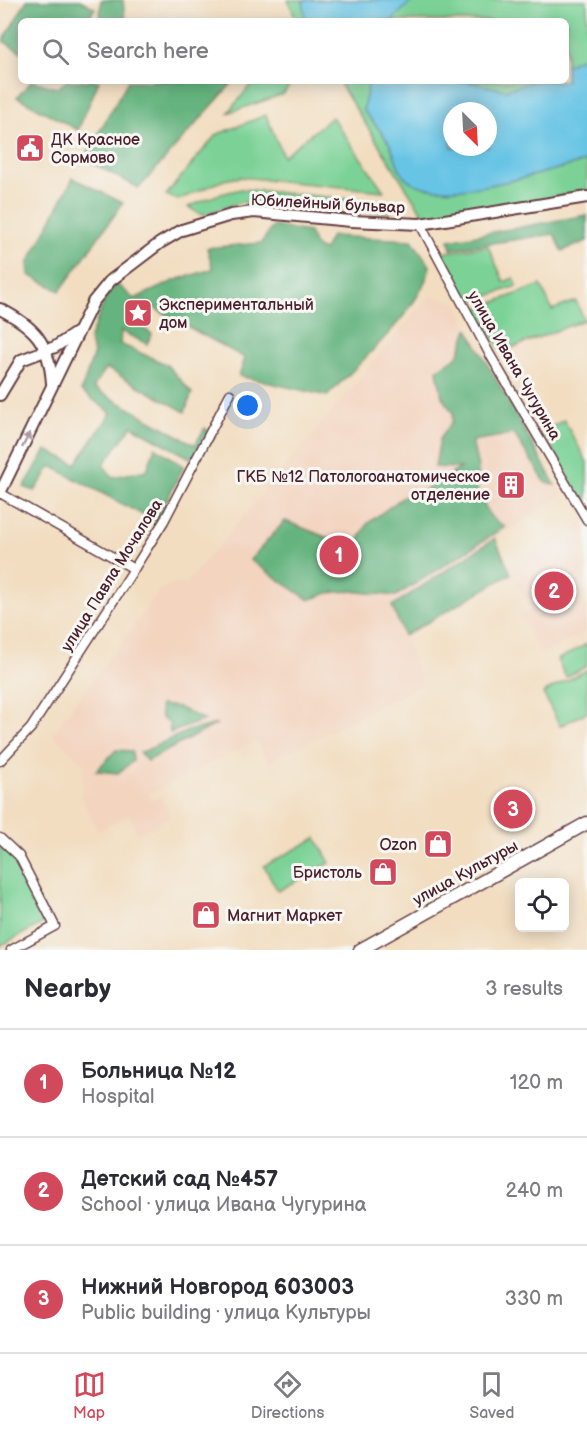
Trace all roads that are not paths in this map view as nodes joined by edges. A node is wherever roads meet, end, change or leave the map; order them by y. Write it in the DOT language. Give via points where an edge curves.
graph roads {
  1 [pos="587,196"];
  2 [pos="420,224"];
  3 [pos="0,309"];
  4 [pos="76,333"];
  5 [pos="46,352"];
  6 [pos="52,387"];
  7 [pos="0,394"];
  8 [pos="230,394"];
  9 [pos="5,482"];
  10 [pos="0,493"];
  11 [pos="12,500"];
  12 [pos="587,520"];
  13 [pos="134,569"];
  14 [pos="0,760"];
  15 [pos="587,823"];
  16 [pos="0,838"];
  17 [pos="11,950"];
  18 [pos="360,950"];
  1 -- 2 [label="street, Юбилейный бульвар"];
  2 -- 4 [label="street, Юбилейный бульвар" via="254,212 182,230 110,281"];
  2 -- 12 [label="street, улица Ивана Чугурина"];
  3 -- 5 [label="street" via="32,328"];
  4 -- 5 [label="street, Юбилейный бульвар"];
  4 -- 6 [label="street, Юбилейный бульвар"];
  5 -- 6 [label="street"];
  5 -- 7 [label="street, Юбилейный бульвар" via="21,360"];
  9 -- 6 [label="street, Юбилейный бульвар, one-way"];
  8 -- 13 [label="street, улица Павла Мочалова" via="164,521"];
  9 -- 10 [label="street, Юбилейный бульвар"];
  9 -- 11 [label="street"];
  10 -- 11 [label="street"];
  11 -- 13 [label="street"];
  13 -- 14 [label="street, улица Павла Мочалова" via="31,728"];
  15 -- 18 [label="main road, улица Культуры"];
  16 -- 17 [label="street" via="19,856 55,926"];
}
